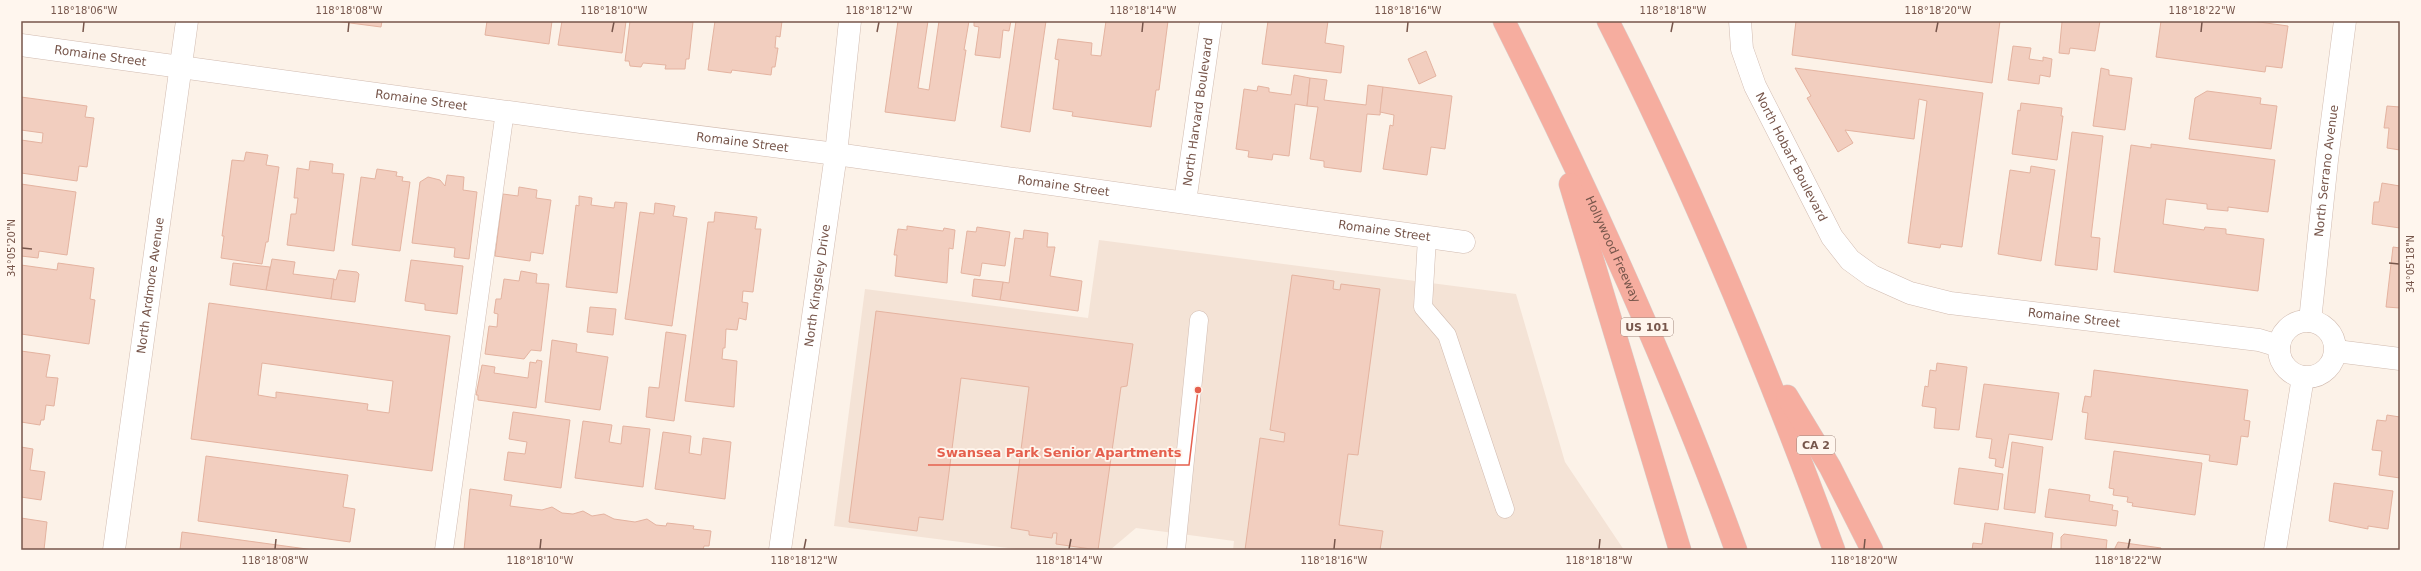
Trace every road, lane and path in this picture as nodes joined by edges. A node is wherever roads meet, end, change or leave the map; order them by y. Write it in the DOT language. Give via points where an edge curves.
graph roads {
  1 [pos="187,21"];
  2 [pos="850,21"];
  3 [pos="1211,21"];
  4 [pos="1504,21"];
  5 [pos="1608,21"];
  6 [pos="1740,21"];
  7 [pos="2345,21"];
  8 [pos="21,45"];
  9 [pos="182,67"];
  10 [pos="1547,108"];
  11 [pos="504,112"];
  12 [pos="836,154"];
  13 [pos="1185,202"];
  14 [pos="1427,238"];
  15 [pos="1464,242"];
  16 [pos="1872,276"];
  17 [pos="1199,320"];
  18 [pos="2310,321"];
  19 [pos="1755,342"];
  20 [pos="2279,346"];
  21 [pos="2336,351"];
  22 [pos="2400,359"];
  23 [pos="2303,377"];
  24 [pos="1505,509"];
  25 [pos="114,550"];
  26 [pos="444,550"];
  27 [pos="780,550"];
  28 [pos="1176,550"];
  29 [pos="1680,550"];
  30 [pos="1736,550"];
  31 [pos="1834,550"];
  32 [pos="1872,550"];
  33 [pos="2275,550"];
  1 -- 9 [label="street, North Ardmore Avenue"];
  2 -- 12 [label="street, North Kingsley Drive"];
  3 -- 13 [label="street, North Harvard Boulevard"];
  4 -- 10 [label="highway, Hollywood Freeway / US 101"];
  5 -- 19 [label="highway" via="1696,206"];
  6 -- 16 [label="street, North Hobart Boulevard" via="1742,49 1755,86 1832,237 1850,260"];
  7 -- 18 [label="street, North Serrano Avenue" via="2326,160"];
  8 -- 9 [label="street, Romaine Street"];
  9 -- 11 [label="street, Romaine Street"];
  9 -- 25 [label="street, North Ardmore Avenue" via="149,286"];
  10 -- 29 [label="highway"];
  10 -- 30 [label="highway, Hollywood Freeway / US 101" via="1671,381"];
  11 -- 12 [label="street, Romaine Street"];
  11 -- 26 [label="lane"];
  12 -- 13 [label="street, Romaine Street"];
  12 -- 27 [label="street, North Kingsley Drive"];
  13 -- 14 [label="street, Romaine Street"];
  14 -- 15 [label="street, Romaine Street"];
  14 -- 24 [label="lane" via="1423,307 1447,335"];
  16 -- 20 [label="street, Romaine Street" via="1910,293 1950,303 2259,340"];
  17 -- 28 [label="lane"];
  18 -- 20 [label="street" via="2301,322 2286,330"];
  18 -- 21 [label="street" via="2318,323 2332,334"];
  19 -- 31 [label="highway"];
  19 -- 32 [label="highway, CA 2" via="1830,467"];
  20 -- 23 [label="street" via="2280,357 2285,366 2293,374"];
  21 -- 22 [label="street"];
  21 -- 23 [label="street" via="2334,360 2321,374"];
  23 -- 33 [label="street"];
}
